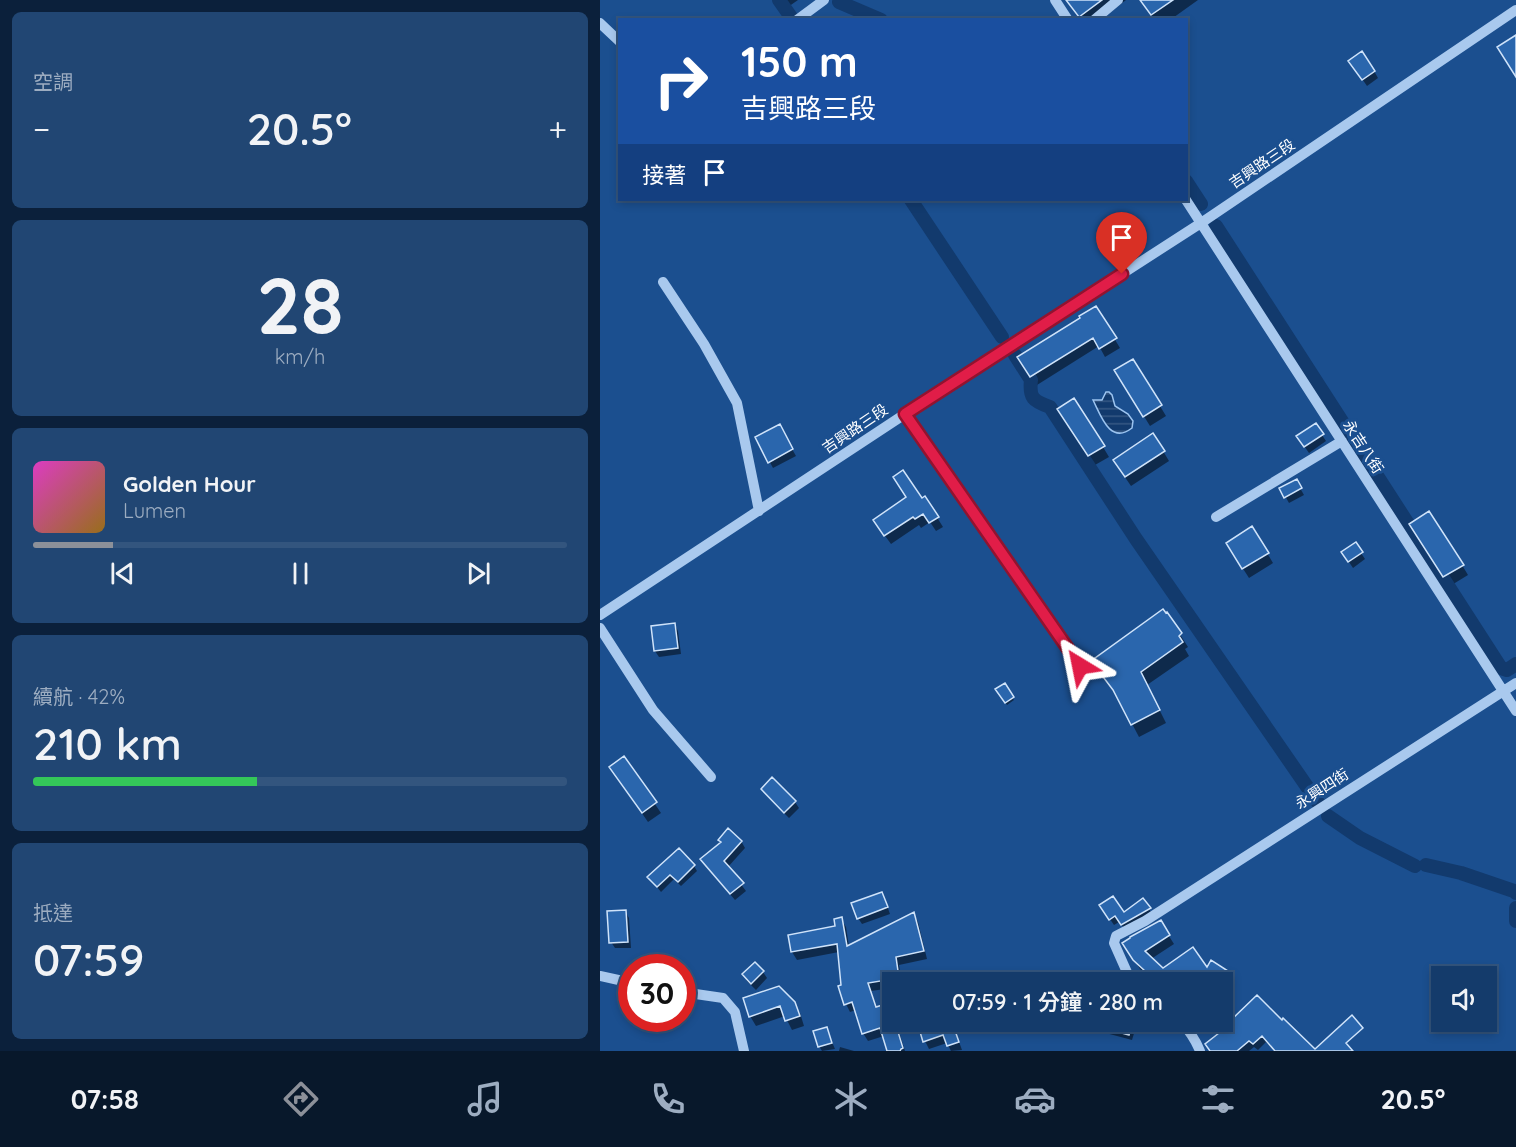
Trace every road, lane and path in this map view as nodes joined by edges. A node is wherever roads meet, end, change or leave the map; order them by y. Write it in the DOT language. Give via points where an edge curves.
graph roads {
  1 [pos="825,0"];
  2 [pos="1055,0"];
  3 [pos="1118,0"];
  4 [pos="1516,10"];
  5 [pos="800,18"];
  6 [pos="1067,18"];
  7 [pos="1096,18"];
  8 [pos="600,23"];
  9 [pos="618,40"];
  10 [pos="1187,201"];
  11 [pos="1201,223"];
  12 [pos="663,282"];
  13 [pos="905,414"];
  14 [pos="1342,441"];
  15 [pos="759,511"];
  16 [pos="1216,517"];
  17 [pos="600,615"];
  18 [pos="600,628"];
  19 [pos="1080,666"];
  20 [pos="1516,683"];
  21 [pos="1503,691"];
  22 [pos="1516,711"];
  23 [pos="711,777"];
  24 [pos="1127,972"];
  25 [pos="600,976"];
  26 [pos="618,980"];
  27 [pos="696,994"];
  28 [pos="1189,1032"];
  29 [pos="744,1051"];
  30 [pos="1200,1051"];
  1 -- 5 [label="street"];
  2 -- 6 [label="street"];
  3 -- 7 [label="street"];
  4 -- 11 [label="street, 吉興路三段"];
  8 -- 9 [label="street"];
  10 -- 11 [label="street, 永吉八街"];
  11 -- 13 [label="street, 吉興路三段"];
  11 -- 14 [label="street, 永吉八街"];
  12 -- 15 [label="street" via="737,403"];
  13 -- 15 [label="street, 吉興路三段"];
  13 -- 19 [label="street"];
  14 -- 16 [label="street"];
  14 -- 21 [label="street, 永吉八街"];
  15 -- 17 [label="street, 吉興路三段"];
  18 -- 23 [label="street" via="653,710"];
  20 -- 21 [label="street, 永興四街"];
  21 -- 22 [label="street, 永吉八街"];
  21 -- 24 [label="street, 永興四街" via="1116,936 1114,944"];
  25 -- 26 [label="street"];
  27 -- 29 [label="street" via="723,998 735,1012"];
  28 -- 30 [label="street"];
}
